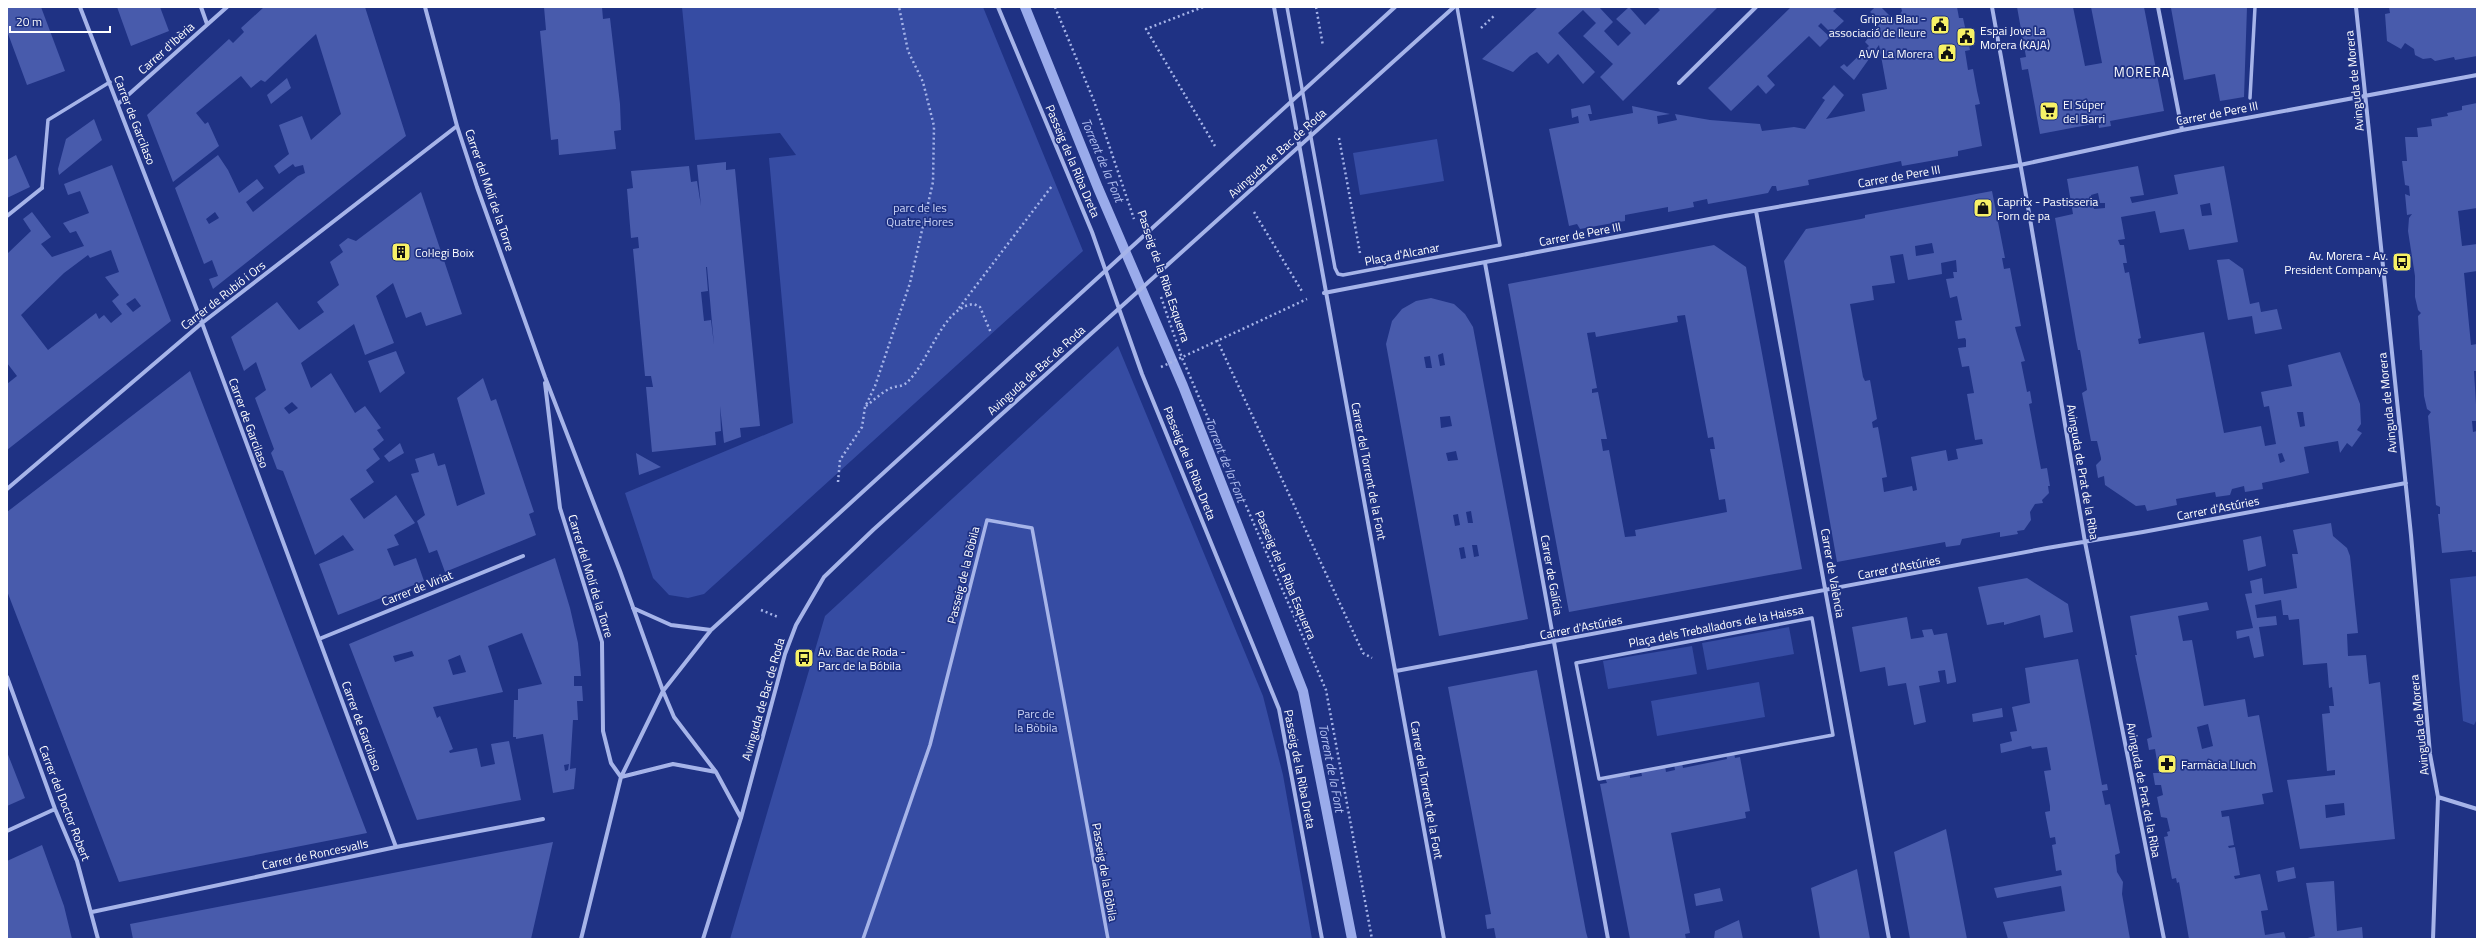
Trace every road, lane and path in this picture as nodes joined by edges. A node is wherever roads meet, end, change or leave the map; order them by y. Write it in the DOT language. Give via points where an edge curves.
graph roads {
  1 [pos="80,7"];
  2 [pos="201,7"];
  3 [pos="227,7"];
  4 [pos="425,7"];
  5 [pos="899,7"];
  6 [pos="998,7"];
  7 [pos="1055,7"];
  8 [pos="1203,7"];
  9 [pos="1274,7"];
  10 [pos="1287,7"];
  11 [pos="1395,7"];
  12 [pos="1455,7"];
  13 [pos="1756,7"];
  14 [pos="1992,7"];
  15 [pos="2158,7"];
  16 [pos="2254,7"];
  17 [pos="2356,7"];
  18 [pos="1496,15"];
  19 [pos="207,24"];
  20 [pos="1146,30"];
  21 [pos="1477,30"];
  22 [pos="2477,75"];
  23 [pos="110,82"];
  24 [pos="1679,83"];
  25 [pos="2365,97"];
  26 [pos="2250,98"];
  27 [pos="118,104"];
  28 [pos="457,126"];
  29 [pos="2182,130"];
  30 [pos="2020,165"];
  31 [pos="1066,168"];
  32 [pos="42,188"];
  33 [pos="1756,211"];
  34 [pos="7,216"];
  35 [pos="1135,222"];
  36 [pos="1485,263"];
  37 [pos="1159,290"];
  38 [pos="1324,293"];
  39 [pos="1307,300"];
  40 [pos="959,309"];
  41 [pos="202,323"];
  42 [pos="991,333"];
  43 [pos="1217,340"];
  44 [pos="1182,358"];
  45 [pos="1156,368"];
  46 [pos="545,377"];
  47 [pos="865,407"];
  48 [pos="838,482"];
  49 [pos="2406,482"];
  50 [pos="7,489"];
  51 [pos="2084,542"];
  52 [pos="523,556"];
  53 [pos="1826,591"];
  54 [pos="633,608"];
  55 [pos="757,608"];
  56 [pos="780,618"];
  57 [pos="711,630"];
  58 [pos="319,639"];
  59 [pos="1554,642"];
  60 [pos="1374,659"];
  61 [pos="1396,671"];
  62 [pos="7,676"];
  63 [pos="663,691"];
  64 [pos="716,772"];
  65 [pos="621,777"];
  66 [pos="1599,779"];
  67 [pos="2438,796"];
  68 [pos="55,809"];
  69 [pos="2477,809"];
  70 [pos="741,818"];
  71 [pos="543,819"];
  72 [pos="7,831"];
  73 [pos="396,847"];
  74 [pos="92,912"];
  75 [pos="98,939"];
  76 [pos="582,939"];
  77 [pos="703,939"];
  78 [pos="863,939"];
  79 [pos="1108,939"];
  80 [pos="1322,939"];
  81 [pos="1372,939"];
  82 [pos="1444,939"];
  83 [pos="1608,939"];
  84 [pos="1889,939"];
  85 [pos="2164,939"];
  86 [pos="2433,939"];
  1 -- 23 [label="street, Carrer de Garcilaso"];
  2 -- 19 [label="street"];
  3 -- 19 [label="street, Carrer d'Ibèria"];
  4 -- 28 [label="street, Carrer del Molí de la Torre"];
  5 -- 47 [label="path" via="908,50 923,82 934,126 933,182 910,283 875,386"];
  6 -- 31 [label="street, Passeig de la Riba Dreta"];
  7 -- 35 [label="path, Passeig de la Riba Esquerra" via="1094,101"];
  8 -- 20 [label="path"];
  9 -- 38 [label="street, Carrer del Torrent de la Font"];
  10 -- 12 [label="street, Plaça d'Alcanar" via="1336,268 1338,274 1343,275 1500,246"];
  11 -- 57 [label="street"];
  12 -- 70 [label="street, Avinguda de Bac de Roda" via="873,530 824,577 796,625 780,668"];
  13 -- 24 [label="street"];
  14 -- 30 [label="street, Avinguda de Prat de la Riba"];
  15 -- 29 [label="street"];
  16 -- 26 [label="street"];
  17 -- 25 [label="street, Avinguda de Morera"];
  18 -- 21 [label="path"];
  19 -- 27 [label="street, Carrer d'Ibèria"];
  22 -- 25 [label="street, Carrer de Pere III"];
  23 -- 27 [label="street, Carrer de Garcilaso"];
  23 -- 32 [label="street" via="48,120"];
  25 -- 29 [label="street, Carrer de Pere III"];
  25 -- 49 [label="street, Avinguda de Morera"];
  27 -- 41 [label="street, Carrer de Garcilaso"];
  28 -- 41 [label="street, Carrer de Rubió i Ors"];
  28 -- 46 [label="street, Carrer del Molí de la Torre"];
  29 -- 30 [label="street, Carrer de Pere III"];
  30 -- 33 [label="street, Carrer de Pere III"];
  30 -- 51 [label="street, Avinguda de Prat de la Riba"];
  31 -- 40 [label="path"];
  31 -- 80 [label="street, Passeig de la Riba Dreta" via="1092,232 1142,374 1279,709"];
  32 -- 34 [label="street"];
  33 -- 36 [label="street, Carrer de Pere III"];
  33 -- 53 [label="street, Carrer de València"];
  36 -- 38 [label="street, Carrer de Pere III"];
  36 -- 59 [label="street, Carrer de Galícia"];
  37 -- 44 [label="path, Passeig de la Riba Esquerra"];
  38 -- 61 [label="street, Carrer del Torrent de la Font"];
  39 -- 43 [label="path"];
  40 -- 42 [label="path" via="974,304 980,307"];
  40 -- 47 [label="path" via="930,345 927,357 905,384 890,388"];
  41 -- 50 [label="street, Carrer de Rubió i Ors"];
  41 -- 58 [label="street, Carrer de Garcilaso"];
  43 -- 44 [label="path"];
  43 -- 60 [label="path" via="1363,652"];
  44 -- 45 [label="path"];
  44 -- 81 [label="path, Passeig de la Riba Esquerra" via="1326,690"];
  46 -- 54 [label="street, Carrer del Molí de la Torre"];
  46 -- 65 [label="street, Carrer del Molí de la Torre" via="560,508 602,642 603,731 611,763"];
  47 -- 48 [label="path" via="862,427 840,460"];
  49 -- 51 [label="street, Carrer d'Astúries"];
  49 -- 67 [label="street, Avinguda de Morera" via="2430,754"];
  51 -- 53 [label="street, Carrer d'Astúries"];
  51 -- 85 [label="street, Avinguda de Prat de la Riba"];
  52 -- 58 [label="street, Carrer de Viriat"];
  53 -- 59 [label="street, Carrer d'Astúries"];
  53 -- 84 [label="street, Carrer de València"];
  54 -- 57 [label="street" via="671,625"];
  54 -- 63 [label="street, Carrer del Molí de la Torre"];
  55 -- 56 [label="path"];
  57 -- 63 [label="street"];
  58 -- 73 [label="street, Carrer de Garcilaso"];
  59 -- 61 [label="street, Carrer d'Astúries"];
  59 -- 83 [label="street, Carrer de Galícia"];
  61 -- 82 [label="street, Carrer del Torrent de la Font"];
  62 -- 68 [label="street, Carrer del Doctor Robert"];
  63 -- 64 [label="street, Carrer del Molí de la Torre" via="674,717"];
  63 -- 65 [label="street"];
  64 -- 65 [label="street" via="674,764"];
  64 -- 70 [label="street, Carrer del Molí de la Torre"];
  65 -- 76 [label="street"];
  66 -- 66 [label="street, Plaça dels Treballadors de la Haissa" via="1576,662 1812,618 1833,735"];
  67 -- 69 [label="street"];
  67 -- 86 [label="street, Avinguda de Morera"];
  68 -- 72 [label="street"];
  68 -- 74 [label="street, Carrer del Doctor Robert" via="77,861"];
  70 -- 77 [label="street"];
  71 -- 73 [label="street, Carrer de Roncesvalls"];
  73 -- 74 [label="street, Carrer de Roncesvalls"];
  74 -- 75 [label="street, Carrer del Doctor Robert"];
  78 -- 79 [label="street, Passeig de la Bòbila" via="930,745 987,520 1032,528"];
}
